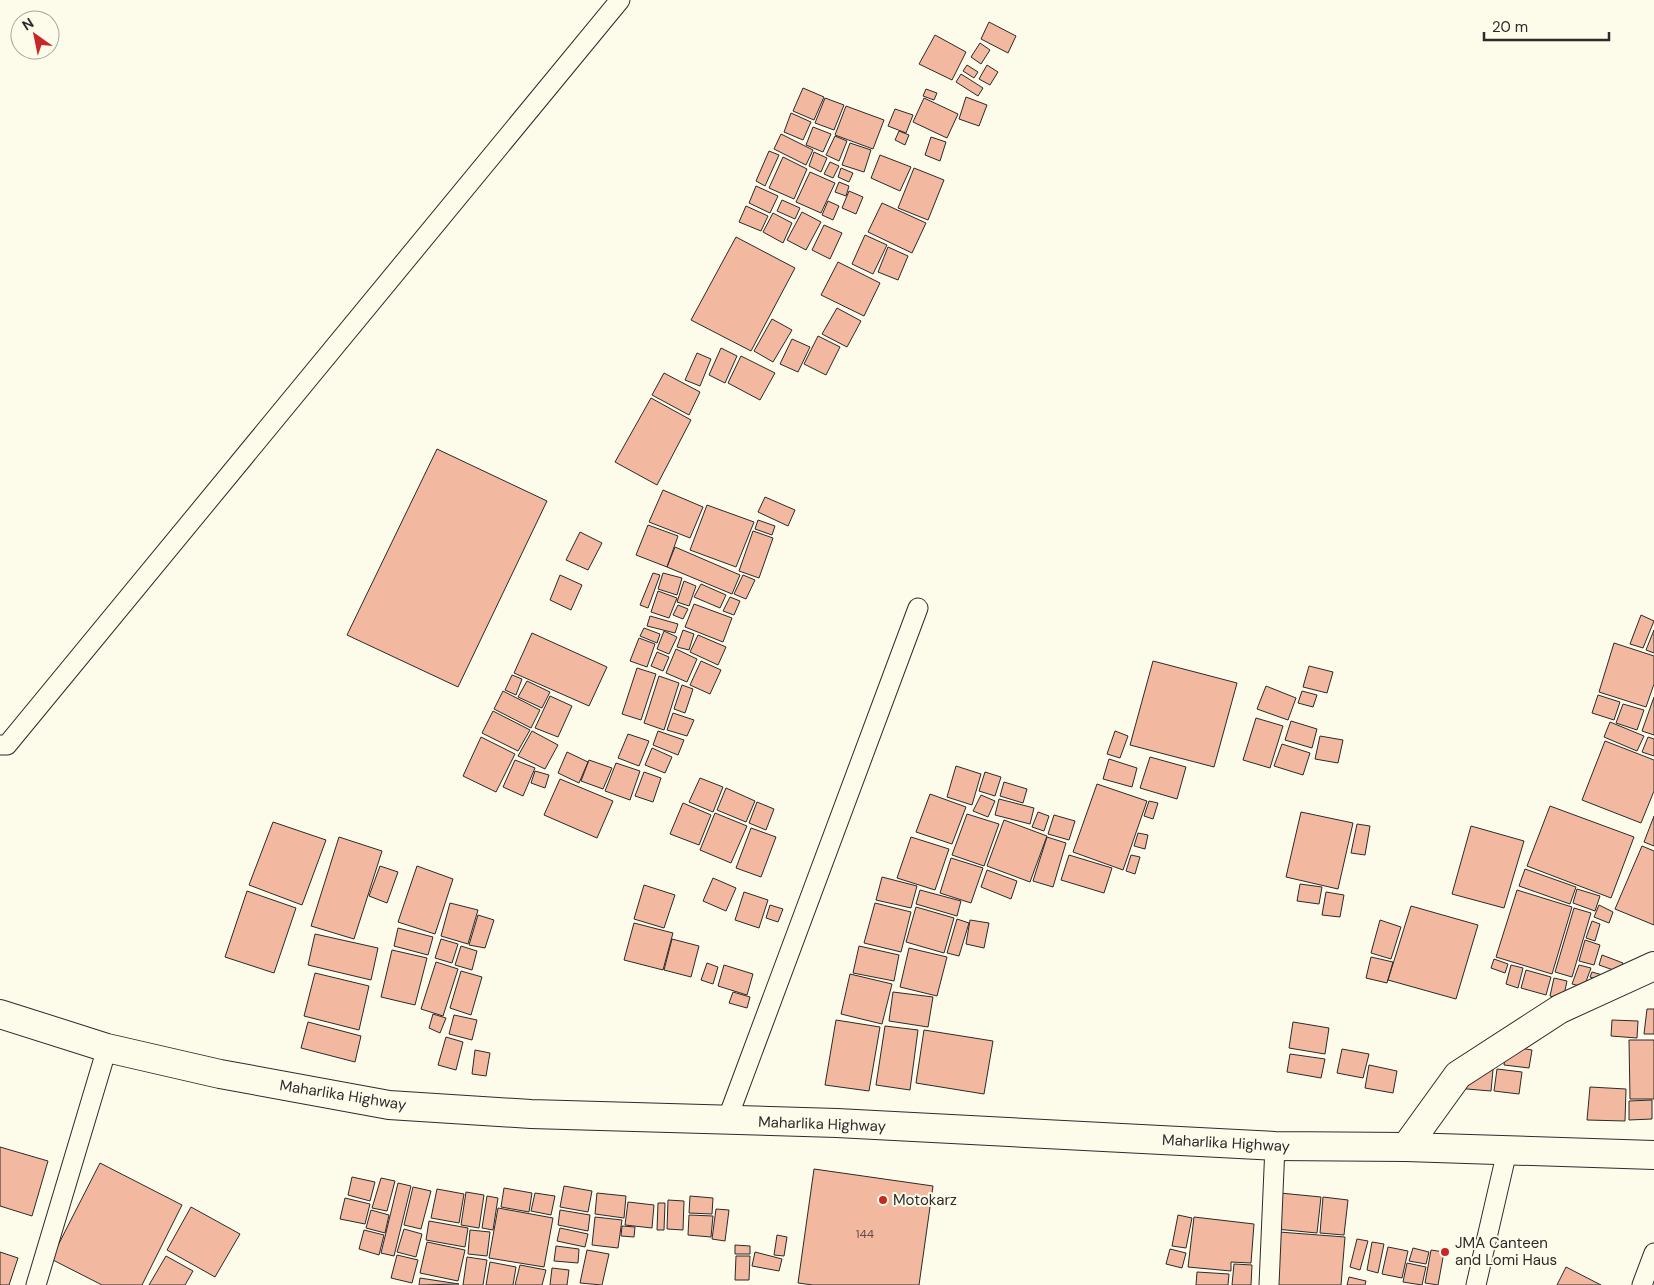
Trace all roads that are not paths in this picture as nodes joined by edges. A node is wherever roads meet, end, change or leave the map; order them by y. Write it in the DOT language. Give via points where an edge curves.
graph roads {
  1 [pos="620,0"];
  2 [pos="918,608"];
  3 [pos="0,745"];
  4 [pos="1654,966"];
  5 [pos="0,1014"];
  6 [pos="107,1048"];
  7 [pos="727,1120"];
  8 [pos="1275,1146"];
  9 [pos="1406,1147"];
  10 [pos="1507,1150"];
  11 [pos="1654,1154"];
  12 [pos="1654,1253"];
  13 [pos="36,1285"];
  14 [pos="1269,1285"];
  15 [pos="1476,1285"];
  16 [pos="1642,1285"];
  1 -- 3 [label="lane" via="7,745"];
  2 -- 7 [label="lane"];
  4 -- 9 [label="main road" via="1560,1009 1458,1075"];
  5 -- 6 [label="main road, Maharlika Highway"];
  6 -- 7 [label="main road, Maharlika Highway" via="220,1074 388,1105 532,1114"];
  6 -- 13 [label="lane"];
  7 -- 8 [label="main road, Maharlika Highway"];
  8 -- 9 [label="main road, Maharlika Highway"];
  8 -- 14 [label="lane"];
  9 -- 10 [label="main road, Maharlika Highway"];
  10 -- 11 [label="main road, Maharlika Highway"];
  10 -- 15 [label="lane"];
  12 -- 16 [label="lane"];
}
